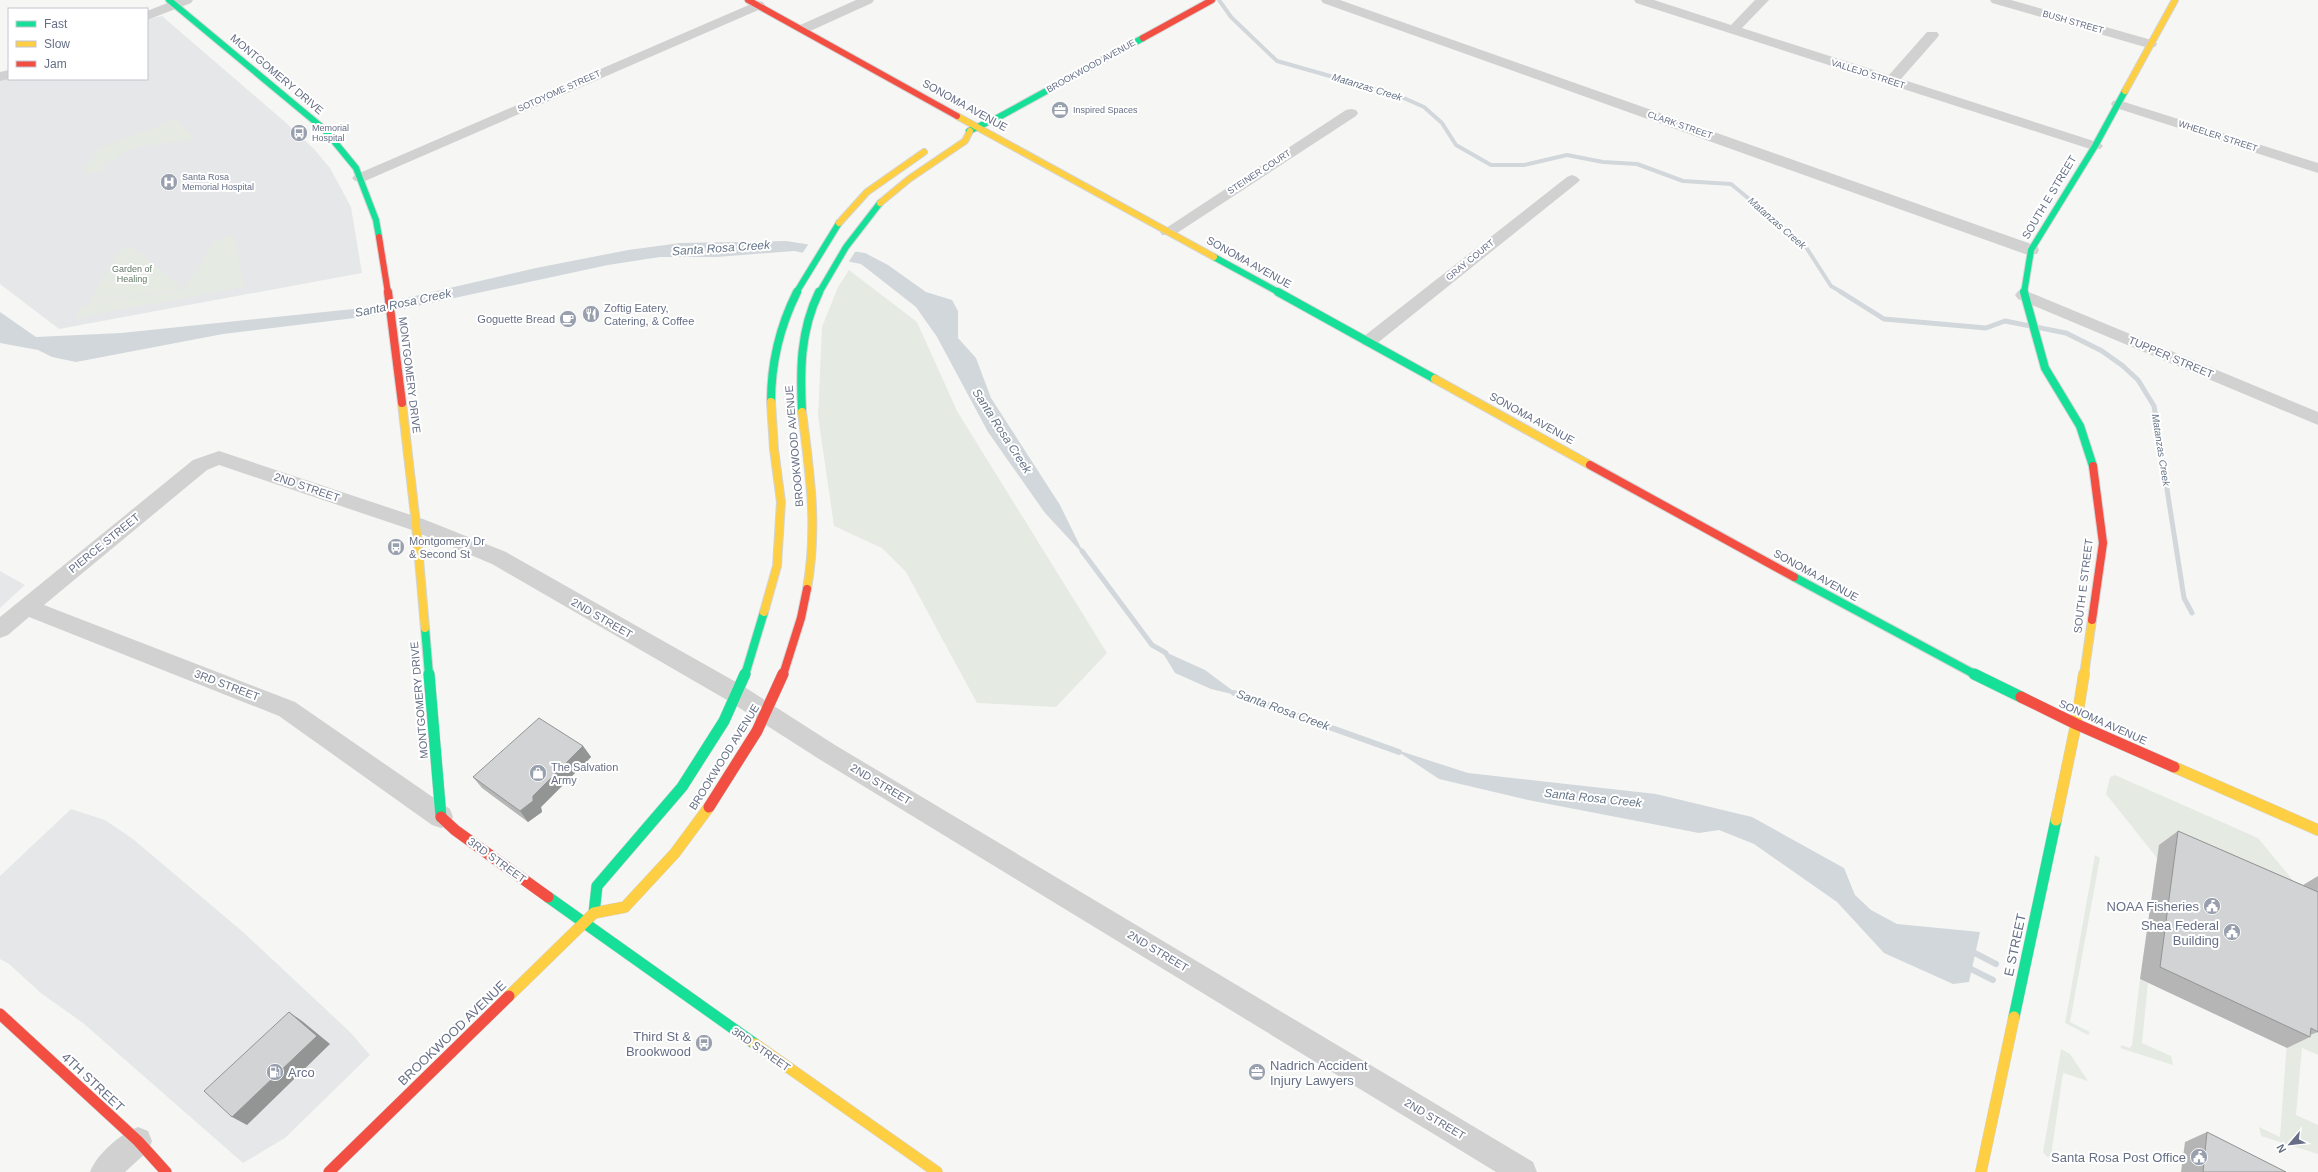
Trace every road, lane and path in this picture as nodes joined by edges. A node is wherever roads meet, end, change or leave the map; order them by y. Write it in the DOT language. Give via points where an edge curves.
graph roads {
  1 [pos="867,0"];
  2 [pos="1212,0"];
  3 [pos="1328,0"];
  4 [pos="1641,0"];
  5 [pos="1762,0"];
  6 [pos="1997,0"];
  7 [pos="2175,0"];
  8 [pos="177,1"];
  9 [pos="753,3"];
  10 [pos="148,16"];
  11 [pos="803,29"];
  12 [pos="1733,30"];
  13 [pos="1932,35"];
  14 [pos="2150,44"];
  15 [pos="1892,81"];
  16 [pos="2118,104"];
  17 [pos="1351,113"];
  18 [pos="974,129"];
  19 [pos="958,133"];
  20 [pos="2095,146"];
  21 [pos="932,147"];
  22 [pos="2318,168"];
  23 [pos="360,178"];
  24 [pos="1572,180"];
  25 [pos="1168,232"];
  26 [pos="2031,250"];
  27 [pos="2024,295"];
  28 [pos="1369,341"];
  29 [pos="2318,419"];
  30 [pos="210,460"];
  31 [pos="416,524"];
  32 [pos="26,607"];
  33 [pos="0,629"];
  34 [pos="735,693"];
  35 [pos="767,714"];
  36 [pos="2076,724"];
  37 [pos="440,817"];
  38 [pos="2318,830"];
  39 [pos="594,913"];
  40 [pos="583,923"];
  41 [pos="0,1014"];
  42 [pos="138,1141"];
  43 [pos="104,1172"];
  44 [pos="166,1172"];
  45 [pos="329,1172"];
  46 [pos="937,1172"];
  47 [pos="1523,1172"];
  48 [pos="1981,1172"];
  1 -- 11 [label="street"];
  2 -- 18 [label="street, BROOKWOOD AVENUE"];
  3 -- 26 [label="street, CLARK STREET"];
  4 -- 12 [label="street, VALLEJO STREET"];
  5 -- 12 [label="street"];
  6 -- 14 [label="street, BUSH STREET"];
  7 -- 14 [label="street, SOUTH E STREET"];
  8 -- 10 [label="street"];
  8 -- 23 [label="street, MONTGOMERY DRIVE" via="324,128 343,150"];
  9 -- 11 [label="street, SONOMA AVENUE"];
  9 -- 23 [label="street, SOTOYOME STREET"];
  11 -- 18 [label="street, SONOMA AVENUE"];
  12 -- 15 [label="street, VALLEJO STREET"];
  13 -- 15 [label="street"];
  14 -- 16 [label="street, SOUTH E STREET"];
  15 -- 20 [label="street, VALLEJO STREET"];
  16 -- 20 [label="street, SOUTH E STREET"];
  16 -- 22 [label="street, WHEELER STREET"];
  17 -- 25 [label="street, STEINER COURT"];
  18 -- 19 [label="street, BROOKWOOD AVENUE"];
  18 -- 25 [label="street, SONOMA AVENUE"];
  18 -- 35 [label="street, BROOKWOOD AVENUE" via="965,141 909,179 879,204 855,234 815,298 804,333 800,377 804,438 813,496 812,560 803,610"];
  20 -- 26 [label="street, SOUTH E STREET"];
  21 -- 34 [label="street, BROOKWOOD AVENUE" via="869,189 850,207 796,290 777,335 770,381 774,449 781,502 777,566 748,669"];
  23 -- 31 [label="street, MONTGOMERY DRIVE" via="376,220 386,273"];
  24 -- 28 [label="street, GRAY COURT"];
  25 -- 28 [label="street, SONOMA AVENUE"];
  26 -- 27 [label="street, SOUTH E STREET"];
  27 -- 29 [label="street, TUPPER STREET"];
  27 -- 36 [label="street, SOUTH E STREET" via="2045,368 2080,426 2090,457 2103,543"];
  28 -- 36 [label="street, SONOMA AVENUE" via="1796,578 1970,672"];
  30 -- 31 [label="street, 2ND STREET" via="219,458"];
  30 -- 32 [label="street, PIERCE STREET" via="200,465"];
  31 -- 34 [label="street, 2ND STREET" via="499,558"];
  31 -- 37 [label="street, MONTGOMERY DRIVE"];
  32 -- 33 [label="street, PIERCE STREET"];
  32 -- 37 [label="street, 3RD STREET" via="287,709"];
  34 -- 35 [label="street, 2ND STREET"];
  34 -- 39 [label="street, BROOKWOOD AVENUE" via="724,722 682,787 597,886"];
  35 -- 39 [label="street, BROOKWOOD AVENUE" via="711,804 675,853 625,907"];
  35 -- 47 [label="street, 2ND STREET"];
  36 -- 38 [label="street, SONOMA AVENUE"];
  36 -- 48 [label="street, E STREET"];
  37 -- 40 [label="street, 3RD STREET"];
  39 -- 40 [label="street, BROOKWOOD AVENUE"];
  40 -- 45 [label="street, BROOKWOOD AVENUE"];
  40 -- 46 [label="street, 3RD STREET"];
  41 -- 42 [label="street, 4TH STREET"];
  42 -- 43 [label="street"];
  42 -- 44 [label="street, 4TH STREET"];
}
